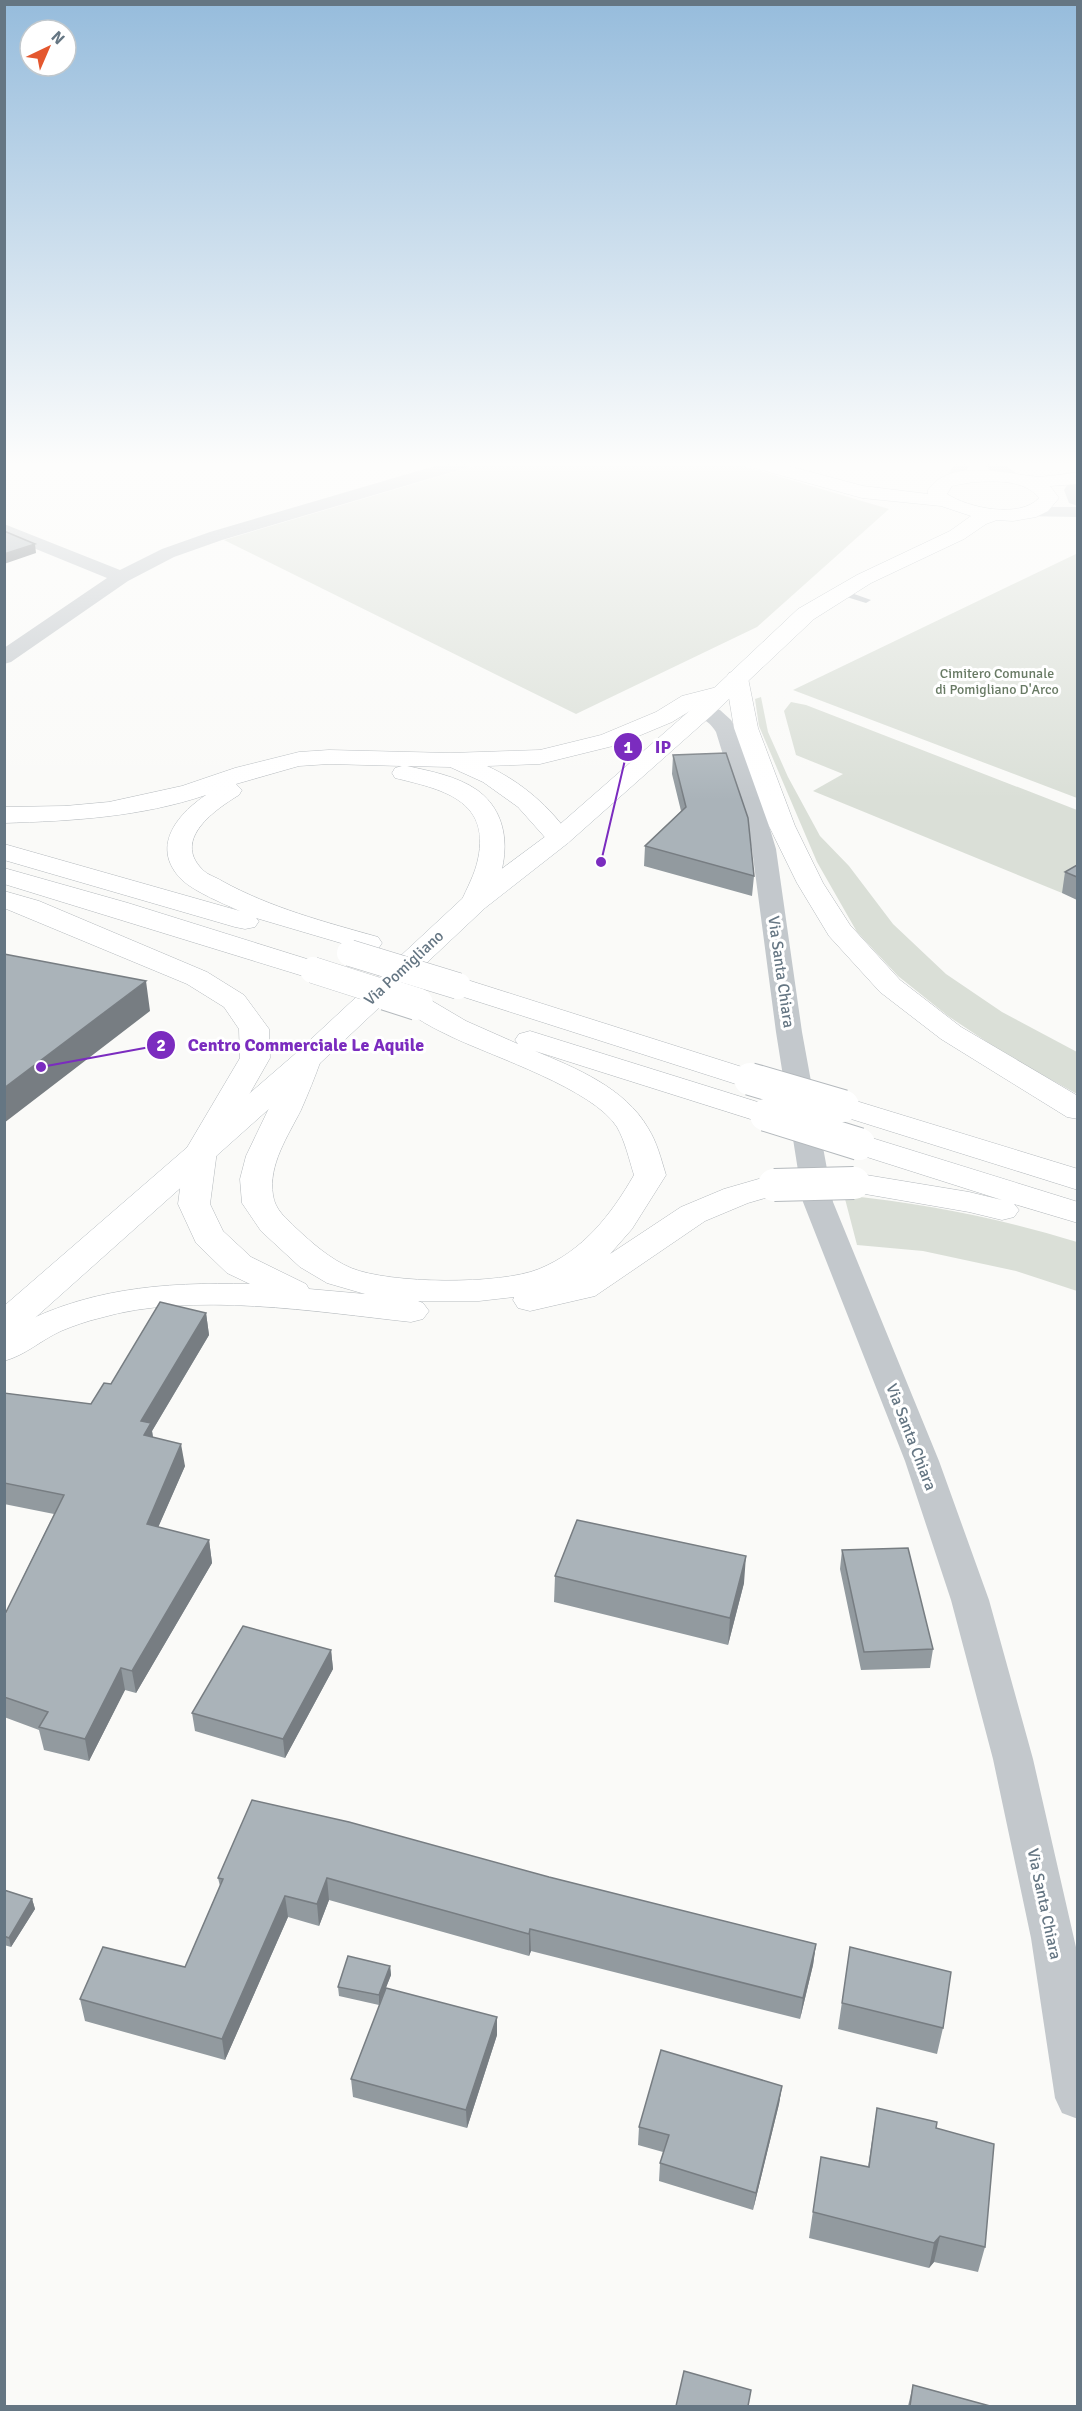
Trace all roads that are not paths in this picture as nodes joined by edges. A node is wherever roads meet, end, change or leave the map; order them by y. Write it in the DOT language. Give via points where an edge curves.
graph roads {
  1 [pos="117,576"];
  2 [pos="873,576"];
  3 [pos="121,577"];
  4 [pos="840,592"];
  5 [pos="867,600"];
  6 [pos="4,658"];
  7 [pos="729,685"];
  8 [pos="703,711"];
  9 [pos="450,760"];
  10 [pos="759,793"];
  11 [pos="4,815"];
  12 [pos="560,838"];
  13 [pos="4,852"];
  14 [pos="4,876"];
  15 [pos="4,899"];
  16 [pos="475,902"];
  17 [pos="359,948"];
  18 [pos="417,1004"];
  19 [pos="306,1060"];
  20 [pos="1077,1110"];
  21 [pos="201,1151"];
  22 [pos="1077,1180"];
  23 [pos="1077,1213"];
  24 [pos="1077,1232"];
  25 [pos="312,1300"];
  26 [pos="4,1326"];
  27 [pos="4,1349"];
  28 [pos="1077,2098"];
  1 -- 3 [label="street"];
  2 -- 4 [label="main road, Via Pomigliano"];
  3 -- 6 [label="street"];
  4 -- 5 [label="lane"];
  4 -- 7 [label="main road, Via Pomigliano" via="806,614"];
  7 -- 8 [label="main road, Via Pomigliano"];
  7 -- 9 [label="main road" via="609,740 540,758"];
  7 -- 10 [label="main road" via="746,728"];
  8 -- 10 [label="street, Via Santa Chiara" via="720,720"];
  8 -- 12 [label="main road, Via Pomigliano"];
  9 -- 11 [label="main road" via="299,759 189,792 109,810"];
  9 -- 12 [label="main road" via="507,785 526,799"];
  10 -- 20 [label="main road" via="782,826 810,884 839,930 890,986 951,1033"];
  10 -- 28 [label="street, Via Santa Chiara" via="789,1032 818,1202 922,1461 970,1599 1013,1759 1050,1927"];
  12 -- 16 [label="main road, Via Pomigliano"];
  13 -- 17 [label="main road"];
  14 -- 18 [label="main road, bridge"];
  15 -- 21 [label="main road" via="197,978 234,1001 254,1029 255,1058"];
  16 -- 17 [label="main road" via="492,853 486,812 466,793 437,779 384,769 321,767 231,790 194,814 180,839 181,855 190,873 248,905"];
  16 -- 19 [label="main road, Via Pomigliano"];
  17 -- 22 [label="main road, bridge" via="683,1058"];
  18 -- 19 [label="main road" via="460,1030 591,1090 625,1117 650,1175 617,1229 589,1257 549,1278 502,1289 404,1290 347,1279 305,1255 266,1217 255,1192 261,1160"];
  18 -- 23 [label="main road, bridge"];
  19 -- 21 [label="main road, Via Pomigliano"];
  21 -- 25 [label="main road" via="194,1204 208,1236 239,1265"];
  21 -- 26 [label="main road, Via Pomigliano"];
  24 -- 25 [label="main road, bridge" via="969,1202 854,1184 774,1185 693,1214 583,1288 482,1309 426,1312"];
  25 -- 27 [label="main road" via="181,1294 122,1300 24,1335"];
}
